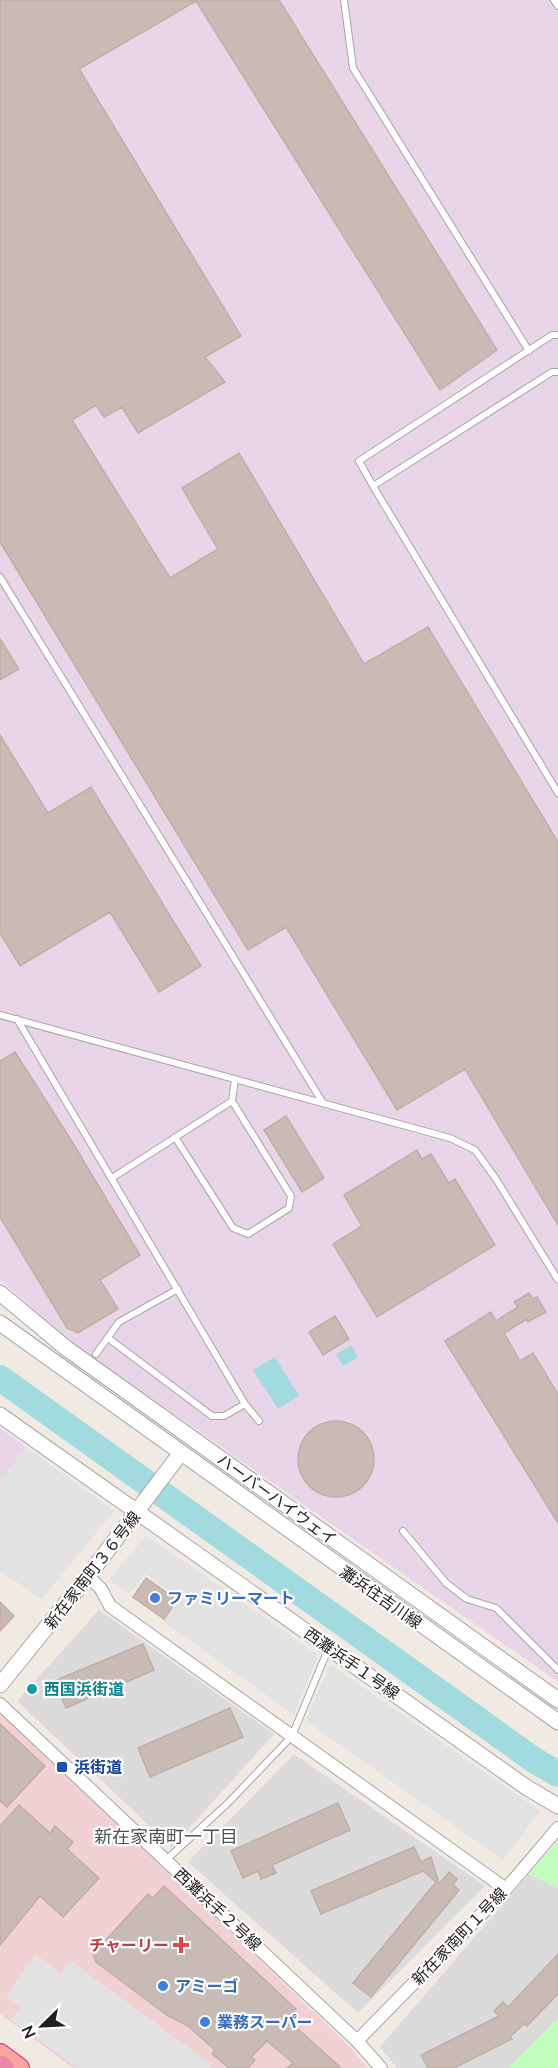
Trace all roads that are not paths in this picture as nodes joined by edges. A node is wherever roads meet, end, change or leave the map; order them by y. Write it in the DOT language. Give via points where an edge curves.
graph roads {
  1 [pos="344,0"];
  2 [pos="554,0"];
  3 [pos="558,6"];
  4 [pos="558,335"];
  5 [pos="528,351"];
  6 [pos="558,372"];
  7 [pos="373,486"];
  8 [pos="0,577"];
  9 [pos="558,793"];
  10 [pos="0,1015"];
  11 [pos="17,1019"];
  12 [pos="235,1079"];
  13 [pos="232,1101"];
  14 [pos="323,1103"];
  15 [pos="175,1137"];
  16 [pos="112,1178"];
  17 [pos="558,1280"];
  18 [pos="178,1289"];
  19 [pos="0,1293"];
  20 [pos="0,1305"];
  21 [pos="0,1323"];
  22 [pos="108,1338"];
  23 [pos="96,1354"];
  24 [pos="245,1404"];
  25 [pos="0,1415"];
  26 [pos="259,1420"];
  27 [pos="180,1454"];
  28 [pos="138,1512"];
  29 [pos="403,1531"];
  30 [pos="88,1576"];
  31 [pos="329,1647"];
  32 [pos="558,1670"];
  33 [pos="0,1685"];
  34 [pos="558,1700"];
  35 [pos="0,1704"];
  36 [pos="558,1710"];
  37 [pos="558,1722"];
  38 [pos="292,1736"];
  39 [pos="558,1806"];
  40 [pos="558,1828"];
  41 [pos="166,1860"];
  42 [pos="506,1889"];
  43 [pos="357,2041"];
  44 [pos="0,2054"];
  45 [pos="19,2068"];
  46 [pos="381,2068"];
  1 -- 5 [label="lane" via="353,68"];
  2 -- 3 [label="lane"];
  4 -- 5 [label="lane"];
  5 -- 7 [label="lane" via="359,461"];
  6 -- 7 [label="lane" via="552,372"];
  7 -- 9 [label="lane"];
  8 -- 14 [label="lane"];
  10 -- 11 [label="lane"];
  11 -- 12 [label="lane"];
  11 -- 16 [label="lane"];
  12 -- 13 [label="lane"];
  12 -- 14 [label="lane"];
  13 -- 15 [label="lane"];
  13 -- 15 [label="lane" via="291,1197 289,1208 248,1234 233,1228"];
  14 -- 17 [label="lane" via="450,1138 475,1150"];
  15 -- 16 [label="lane"];
  16 -- 18 [label="lane"];
  18 -- 22 [label="lane" via="119,1322"];
  18 -- 24 [label="lane"];
  19 -- 34 [label="street, ハーバーハイウェイ" via="66,1348"];
  20 -- 36 [label="street, ハーバーハイウェイ" via="61,1356"];
  21 -- 27 [label="street, 灘浜住吉川線"];
  22 -- 23 [label="lane"];
  22 -- 24 [label="lane" via="212,1416 224,1416"];
  24 -- 26 [label="lane"];
  25 -- 28 [label="street, 西灘浜手１号線"];
  27 -- 28 [label="street, 新在家南町３６号線"];
  27 -- 37 [label="street, 灘浜住吉川線"];
  28 -- 30 [label="street, 新在家南町３６号線"];
  28 -- 31 [label="street, 西灘浜手１号線"];
  29 -- 32 [label="lane" via="446,1583 467,1599 496,1608"];
  30 -- 33 [label="street, 新在家南町３６号線"];
  30 -- 38 [label="street" via="102,1589 110,1606"];
  31 -- 38 [label="lane"];
  31 -- 39 [label="street, 西灘浜手１号線"];
  35 -- 41 [label="street, 西灘浜手２号線"];
  38 -- 41 [label="lane"];
  38 -- 42 [label="street"];
  40 -- 42 [label="street, 新在家南町１号線"];
  41 -- 43 [label="street, 西灘浜手２号線"];
  42 -- 43 [label="street, 新在家南町１号線"];
  43 -- 46 [label="street, 西灘浜手２号線"];
  44 -- 45 [label="highway"];
}
